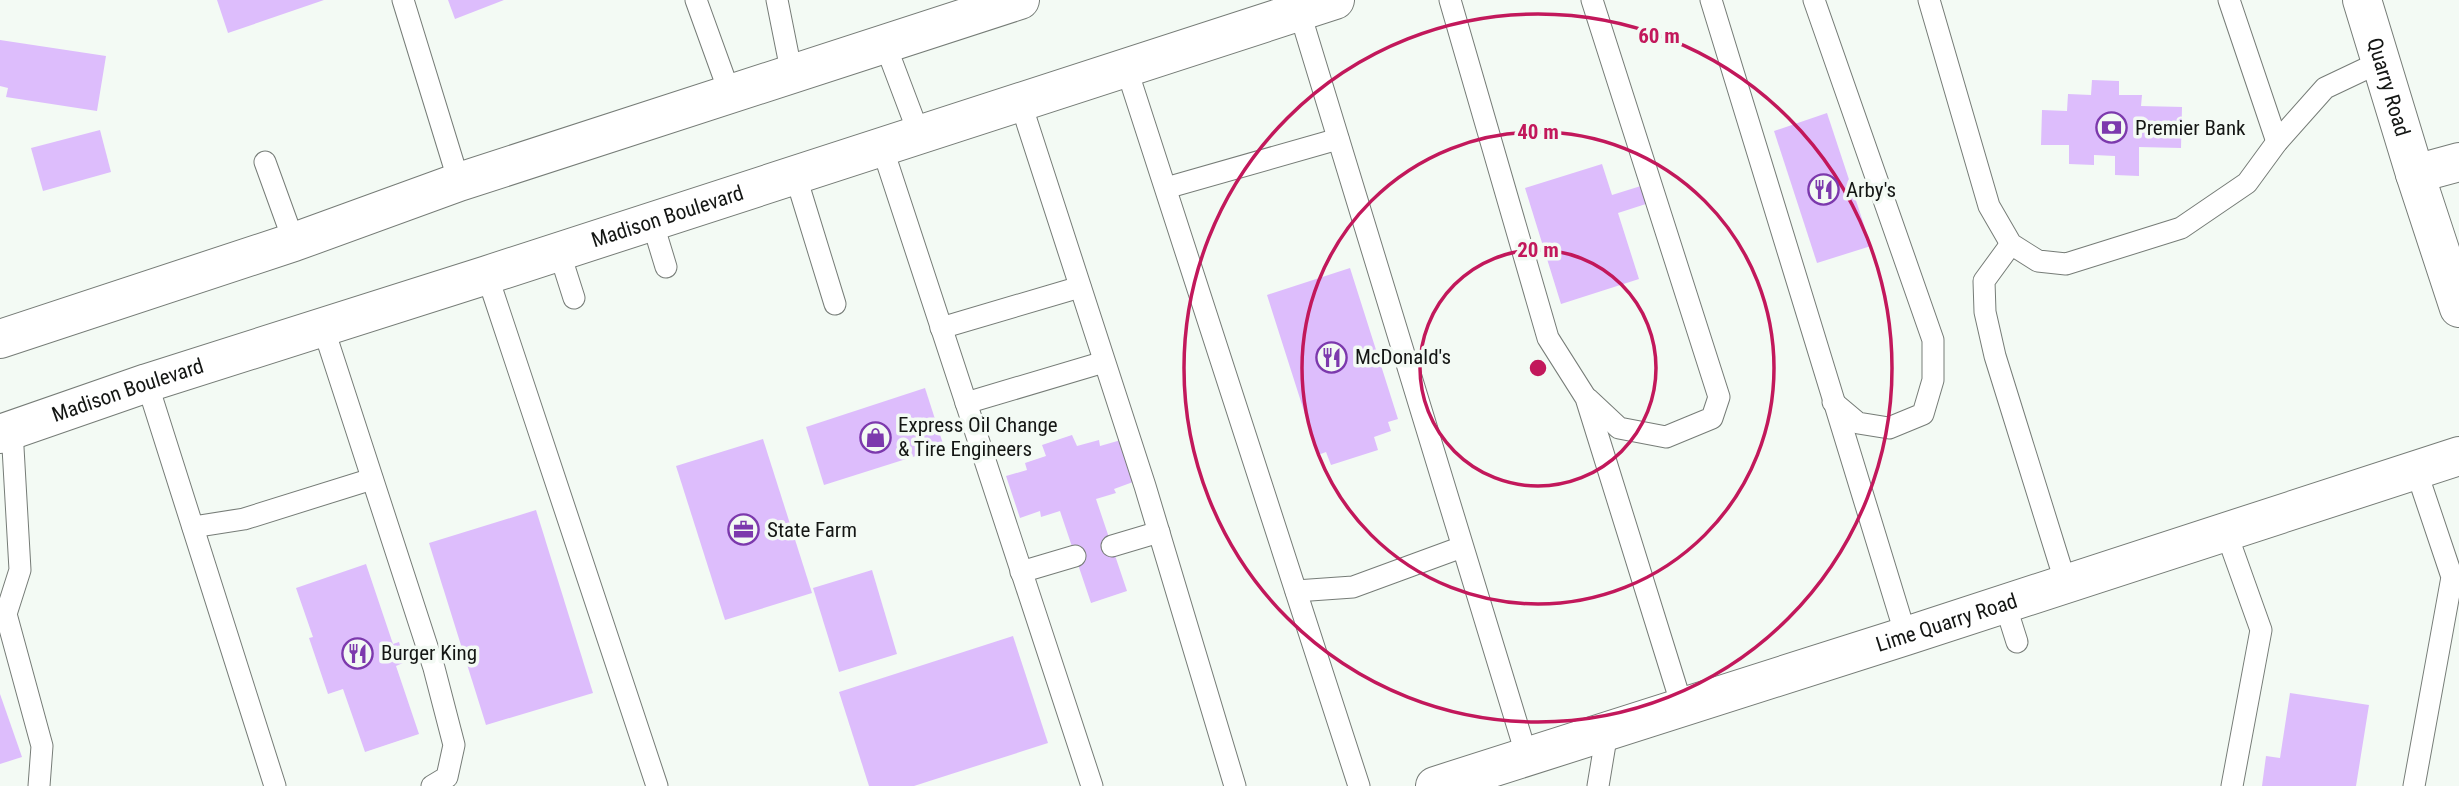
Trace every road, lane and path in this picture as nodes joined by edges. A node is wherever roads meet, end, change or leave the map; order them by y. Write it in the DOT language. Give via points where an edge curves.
graph roads {
  1 [pos="403,0"];
  2 [pos="695,0"];
  3 [pos="777,0"];
  4 [pos="1020,0"];
  5 [pos="1335,0"];
  6 [pos="1450,0"];
  7 [pos="1592,0"];
  8 [pos="1711,0"];
  9 [pos="1814,0"];
  10 [pos="1929,0"];
  11 [pos="2229,0"];
  12 [pos="2362,0"];
  13 [pos="954,10"];
  14 [pos="1299,10"];
  15 [pos="885,44"];
  16 [pos="2382,61"];
  17 [pos="1126,67"];
  18 [pos="792,75"];
  19 [pos="730,94"];
  20 [pos="1020,101"];
  21 [pos="919,134"];
  22 [pos="1338,139"];
  23 [pos="2277,142"];
  24 [pos="882,147"];
  25 [pos="265,162"];
  26 [pos="2459,162"];
  27 [pos="795,174"];
  28 [pos="2415,174"];
  29 [pos="459,182"];
  30 [pos="1166,188"];
  31 [pos="652,221"];
  32 [pos="293,242"];
  33 [pos="2011,243"];
  34 [pos="559,251"];
  35 [pos="666,267"];
  36 [pos="487,275"];
  37 [pos="1080,286"];
  38 [pos="573,298"];
  39 [pos="835,304"];
  40 [pos="2459,308"];
  41 [pos="323,327"];
  42 [pos="941,328"];
  43 [pos="0,339"];
  44 [pos="1104,362"];
  45 [pos="146,383"];
  46 [pos="1586,398"];
  47 [pos="1833,402"];
  48 [pos="966,403"];
  49 [pos="6,432"];
  50 [pos="2459,456"];
  51 [pos="2416,470"];
  52 [pos="372,479"];
  53 [pos="193,527"];
  54 [pos="2226,531"];
  55 [pos="1158,532"];
  56 [pos="1112,546"];
  57 [pos="1462,547"];
  58 [pos="1075,556"];
  59 [pos="1021,572"];
  60 [pos="2066,584"];
  61 [pos="1296,591"];
  62 [pos="2005,604"];
  63 [pos="3,615"];
  64 [pos="1906,636"];
  65 [pos="2017,642"];
  66 [pos="1682,706"];
  67 [pos="1607,732"];
  68 [pos="1527,757"];
  69 [pos="39,786"];
  70 [pos="275,786"];
  71 [pos="432,786"];
  72 [pos="657,786"];
  73 [pos="1092,786"];
  74 [pos="1235,786"];
  75 [pos="1359,786"];
  76 [pos="1435,786"];
  77 [pos="1598,786"];
  78 [pos="2232,786"];
  79 [pos="2414,786"];
  1 -- 29 [label="lane"];
  2 -- 19 [label="lane"];
  3 -- 18 [label="lane"];
  4 -- 13 [label="main road"];
  5 -- 14 [label="main road, Madison Boulevard"];
  6 -- 46 [label="lane" via="1548,338"];
  7 -- 46 [label="lane" via="1719,397 1712,418 1666,437 1619,428"];
  8 -- 47 [label="lane"];
  9 -- 47 [label="lane" via="1933,340 1933,380 1923,414 1889,428 1858,423"];
  10 -- 33 [label="lane" via="1989,206"];
  11 -- 23 [label="lane"];
  12 -- 16 [label="main road, Quarry Road"];
  13 -- 15 [label="main road"];
  14 -- 17 [label="main road, Madison Boulevard"];
  14 -- 22 [label="lane"];
  15 -- 18 [label="main road"];
  15 -- 21 [label="lane"];
  16 -- 23 [label="lane" via="2325,88"];
  16 -- 28 [label="main road, Quarry Road"];
  17 -- 20 [label="main road, Madison Boulevard"];
  17 -- 30 [label="lane"];
  18 -- 19 [label="main road"];
  19 -- 29 [label="main road"];
  20 -- 21 [label="main road, Madison Boulevard"];
  20 -- 37 [label="lane"];
  21 -- 24 [label="main road, Madison Boulevard"];
  22 -- 30 [label="lane"];
  22 -- 57 [label="lane"];
  23 -- 33 [label="lane" via="2247,183 2181,228 2066,264 2038,261"];
  24 -- 27 [label="main road, Madison Boulevard"];
  24 -- 42 [label="lane"];
  25 -- 32 [label="lane"];
  26 -- 28 [label="main road"];
  27 -- 31 [label="main road, Madison Boulevard"];
  27 -- 39 [label="lane"];
  28 -- 40 [label="main road, Quarry Road"];
  29 -- 32 [label="main road"];
  30 -- 61 [label="lane"];
  31 -- 34 [label="main road, Madison Boulevard"];
  31 -- 35 [label="lane"];
  32 -- 43 [label="main road"];
  33 -- 60 [label="lane" via="1984,281 1985,313"];
  34 -- 36 [label="main road, Madison Boulevard"];
  34 -- 38 [label="lane"];
  36 -- 41 [label="main road, Madison Boulevard"];
  36 -- 72 [label="lane"];
  37 -- 42 [label="lane"];
  37 -- 44 [label="lane"];
  41 -- 45 [label="main road, Madison Boulevard"];
  41 -- 52 [label="lane"];
  42 -- 48 [label="lane"];
  44 -- 48 [label="lane"];
  44 -- 55 [label="lane"];
  45 -- 49 [label="main road, Madison Boulevard"];
  45 -- 53 [label="lane"];
  46 -- 66 [label="lane"];
  47 -- 64 [label="lane"];
  48 -- 59 [label="lane"];
  49 -- 63 [label="lane" via="20,570"];
  50 -- 51 [label="main road, Lime Quarry Road"];
  51 -- 54 [label="main road, Lime Quarry Road"];
  51 -- 79 [label="lane" via="2452,577"];
  52 -- 53 [label="lane" via="244,519"];
  52 -- 71 [label="lane" via="434,668 454,745 447,777"];
  53 -- 70 [label="lane"];
  54 -- 60 [label="main road, Lime Quarry Road"];
  54 -- 78 [label="lane" via="2261,630"];
  55 -- 56 [label="lane"];
  55 -- 74 [label="lane"];
  57 -- 61 [label="lane" via="1353,587"];
  57 -- 68 [label="lane"];
  58 -- 59 [label="lane"];
  59 -- 73 [label="lane"];
  60 -- 62 [label="main road, Lime Quarry Road"];
  61 -- 75 [label="lane"];
  62 -- 64 [label="main road, Lime Quarry Road"];
  62 -- 65 [label="lane"];
  63 -- 69 [label="lane" via="42,746"];
  64 -- 66 [label="main road, Lime Quarry Road"];
  66 -- 67 [label="main road, Lime Quarry Road"];
  67 -- 68 [label="main road, Lime Quarry Road"];
  67 -- 77 [label="lane"];
  68 -- 76 [label="main road, Lime Quarry Road"];
}
